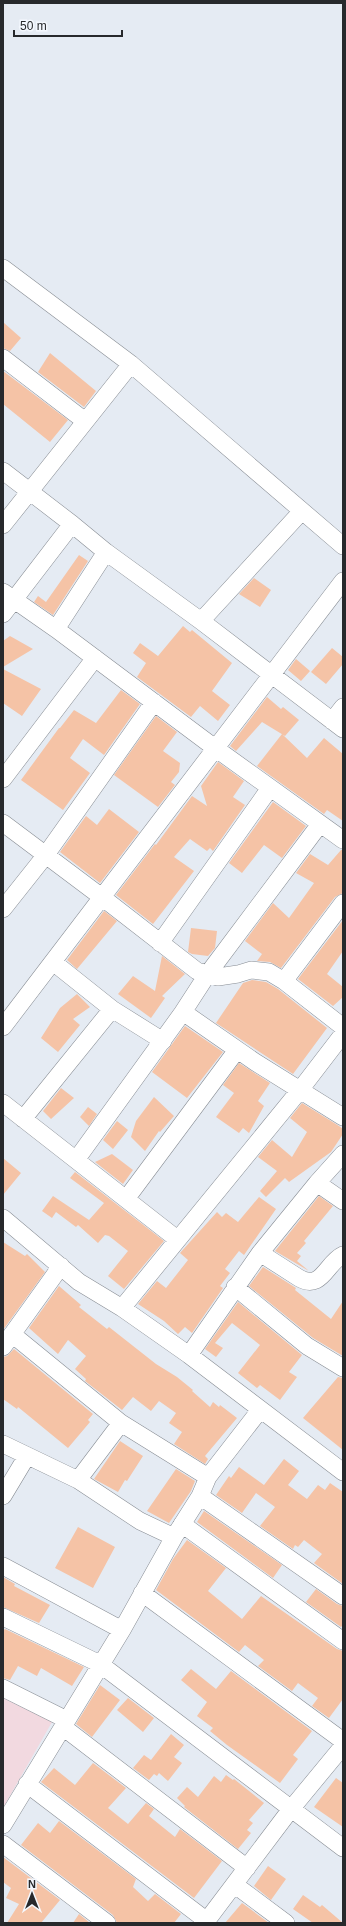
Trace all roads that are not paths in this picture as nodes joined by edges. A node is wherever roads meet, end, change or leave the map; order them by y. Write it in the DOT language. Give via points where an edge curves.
graph roads {
  1 [pos="3,268"];
  2 [pos="3,358"];
  3 [pos="131,364"];
  4 [pos="85,421"];
  5 [pos="3,471"];
  6 [pos="30,492"];
  7 [pos="302,511"];
  8 [pos="72,524"];
  9 [pos="3,525"];
  10 [pos="343,546"];
  11 [pos="106,552"];
  12 [pos="343,581"];
  13 [pos="8,597"];
  14 [pos="3,614"];
  15 [pos="201,621"];
  16 [pos="56,629"];
  17 [pos="95,658"];
  18 [pos="272,675"];
  19 [pos="154,702"];
  20 [pos="343,707"];
  21 [pos="337,725"];
  22 [pos="215,748"];
  23 [pos="3,779"];
  24 [pos="270,788"];
  25 [pos="3,823"];
  26 [pos="320,824"];
  27 [pos="343,840"];
  28 [pos="45,856"];
  29 [pos="103,898"];
  30 [pos="343,903"];
  31 [pos="3,908"];
  32 [pos="160,943"];
  33 [pos="53,962"];
  34 [pos="207,975"];
  35 [pos="284,981"];
  36 [pos="112,1009"];
  37 [pos="183,1012"];
  38 [pos="3,1027"];
  39 [pos="343,1027"];
  40 [pos="343,1034"];
  41 [pos="163,1041"];
  42 [pos="237,1050"];
  43 [pos="300,1090"];
  44 [pos="3,1103"];
  45 [pos="343,1117"];
  46 [pos="23,1119"];
  47 [pos="343,1154"];
  48 [pos="76,1160"];
  49 [pos="317,1183"];
  50 [pos="126,1199"];
  51 [pos="343,1202"];
  52 [pos="3,1218"];
  53 [pos="177,1239"];
  54 [pos="260,1253"];
  55 [pos="343,1255"];
  56 [pos="61,1266"];
  57 [pos="235,1287"];
  58 [pos="122,1308"];
  59 [pos="8,1340"];
  60 [pos="189,1355"];
  61 [pos="343,1368"];
  62 [pos="260,1410"];
  63 [pos="121,1423"];
  64 [pos="3,1444"];
  65 [pos="27,1456"];
  66 [pos="340,1465"];
  67 [pos="208,1477"];
  68 [pos="78,1480"];
  69 [pos="3,1496"];
  70 [pos="200,1496"];
  71 [pos="178,1531"];
  72 [pos="3,1566"];
  73 [pos="142,1593"];
  74 [pos="343,1596"];
  75 [pos="3,1617"];
  76 [pos="122,1630"];
  77 [pos="343,1641"];
  78 [pos="100,1664"];
  79 [pos="3,1688"];
  80 [pos="65,1724"];
  81 [pos="343,1741"];
  82 [pos="343,1746"];
  83 [pos="27,1784"];
  84 [pos="292,1809"];
  85 [pos="3,1825"];
  86 [pos="3,1844"];
  87 [pos="343,1848"];
  88 [pos="247,1868"];
  89 [pos="235,1886"];
  90 [pos="206,1922"];
  91 [pos="107,1923"];
  92 [pos="286,1923"];
  1 -- 3 [label="street"];
  2 -- 4 [label="street"];
  3 -- 4 [label="street"];
  3 -- 7 [label="street"];
  4 -- 6 [label="street"];
  5 -- 6 [label="street"];
  6 -- 8 [label="street"];
  6 -- 9 [label="street"];
  7 -- 10 [label="street"];
  7 -- 15 [label="street"];
  8 -- 11 [label="street"];
  8 -- 13 [label="street"];
  11 -- 15 [label="street"];
  11 -- 16 [label="street"];
  12 -- 18 [label="street"];
  13 -- 14 [label="street"];
  13 -- 16 [label="street"];
  15 -- 18 [label="street"];
  16 -- 17 [label="street"];
  17 -- 19 [label="street"];
  17 -- 23 [label="street"];
  18 -- 21 [label="street"];
  18 -- 22 [label="street"];
  19 -- 22 [label="street"];
  19 -- 28 [label="street"];
  20 -- 21 [label="street"];
  22 -- 24 [label="street"];
  22 -- 29 [label="street"];
  24 -- 26 [label="street"];
  24 -- 32 [label="street"];
  25 -- 28 [label="street"];
  26 -- 27 [label="street"];
  26 -- 34 [label="street"];
  28 -- 29 [label="street"];
  28 -- 31 [label="street"];
  29 -- 32 [label="street"];
  29 -- 33 [label="street"];
  30 -- 35 [label="street"];
  32 -- 34 [label="street" via="197,972"];
  33 -- 36 [label="street"];
  33 -- 38 [label="street"];
  34 -- 35 [label="street" via="226,976 261,970"];
  34 -- 37 [label="street"];
  35 -- 39 [label="street"];
  36 -- 41 [label="street"];
  36 -- 46 [label="street"];
  37 -- 41 [label="street"];
  37 -- 42 [label="street"];
  40 -- 43 [label="street"];
  41 -- 48 [label="street"];
  42 -- 43 [label="street"];
  42 -- 50 [label="street"];
  43 -- 45 [label="street"];
  43 -- 53 [label="street"];
  44 -- 46 [label="street"];
  46 -- 48 [label="street"];
  47 -- 49 [label="street"];
  48 -- 50 [label="street"];
  49 -- 51 [label="street"];
  49 -- 54 [label="street"];
  50 -- 53 [label="street"];
  52 -- 56 [label="street"];
  53 -- 58 [label="street"];
  54 -- 55 [label="street" via="305,1282 322,1276 334,1261"];
  54 -- 57 [label="street"];
  56 -- 58 [label="street" via="79,1282"];
  56 -- 59 [label="street"];
  57 -- 60 [label="street"];
  57 -- 61 [label="street" via="307,1346"];
  58 -- 60 [label="street"];
  59 -- 63 [label="street"];
  60 -- 62 [label="street"];
  62 -- 66 [label="street"];
  62 -- 67 [label="street"];
  63 -- 67 [label="street"];
  63 -- 68 [label="street"];
  64 -- 65 [label="street"];
  65 -- 68 [label="street"];
  65 -- 69 [label="street"];
  67 -- 70 [label="street"];
  68 -- 71 [label="street" via="140,1521"];
  70 -- 71 [label="street"];
  70 -- 74 [label="street"];
  71 -- 73 [label="street"];
  71 -- 77 [label="street"];
  72 -- 76 [label="street"];
  73 -- 76 [label="street"];
  73 -- 81 [label="street"];
  75 -- 78 [label="street"];
  76 -- 78 [label="street"];
  78 -- 80 [label="street"];
  78 -- 84 [label="street"];
  79 -- 80 [label="street"];
  80 -- 83 [label="street"];
  80 -- 88 [label="street"];
  82 -- 84 [label="street"];
  83 -- 85 [label="street"];
  83 -- 90 [label="street"];
  84 -- 87 [label="street"];
  84 -- 88 [label="street"];
  86 -- 91 [label="street"];
  88 -- 89 [label="street"];
  89 -- 90 [label="street"];
  89 -- 92 [label="street"];
}
